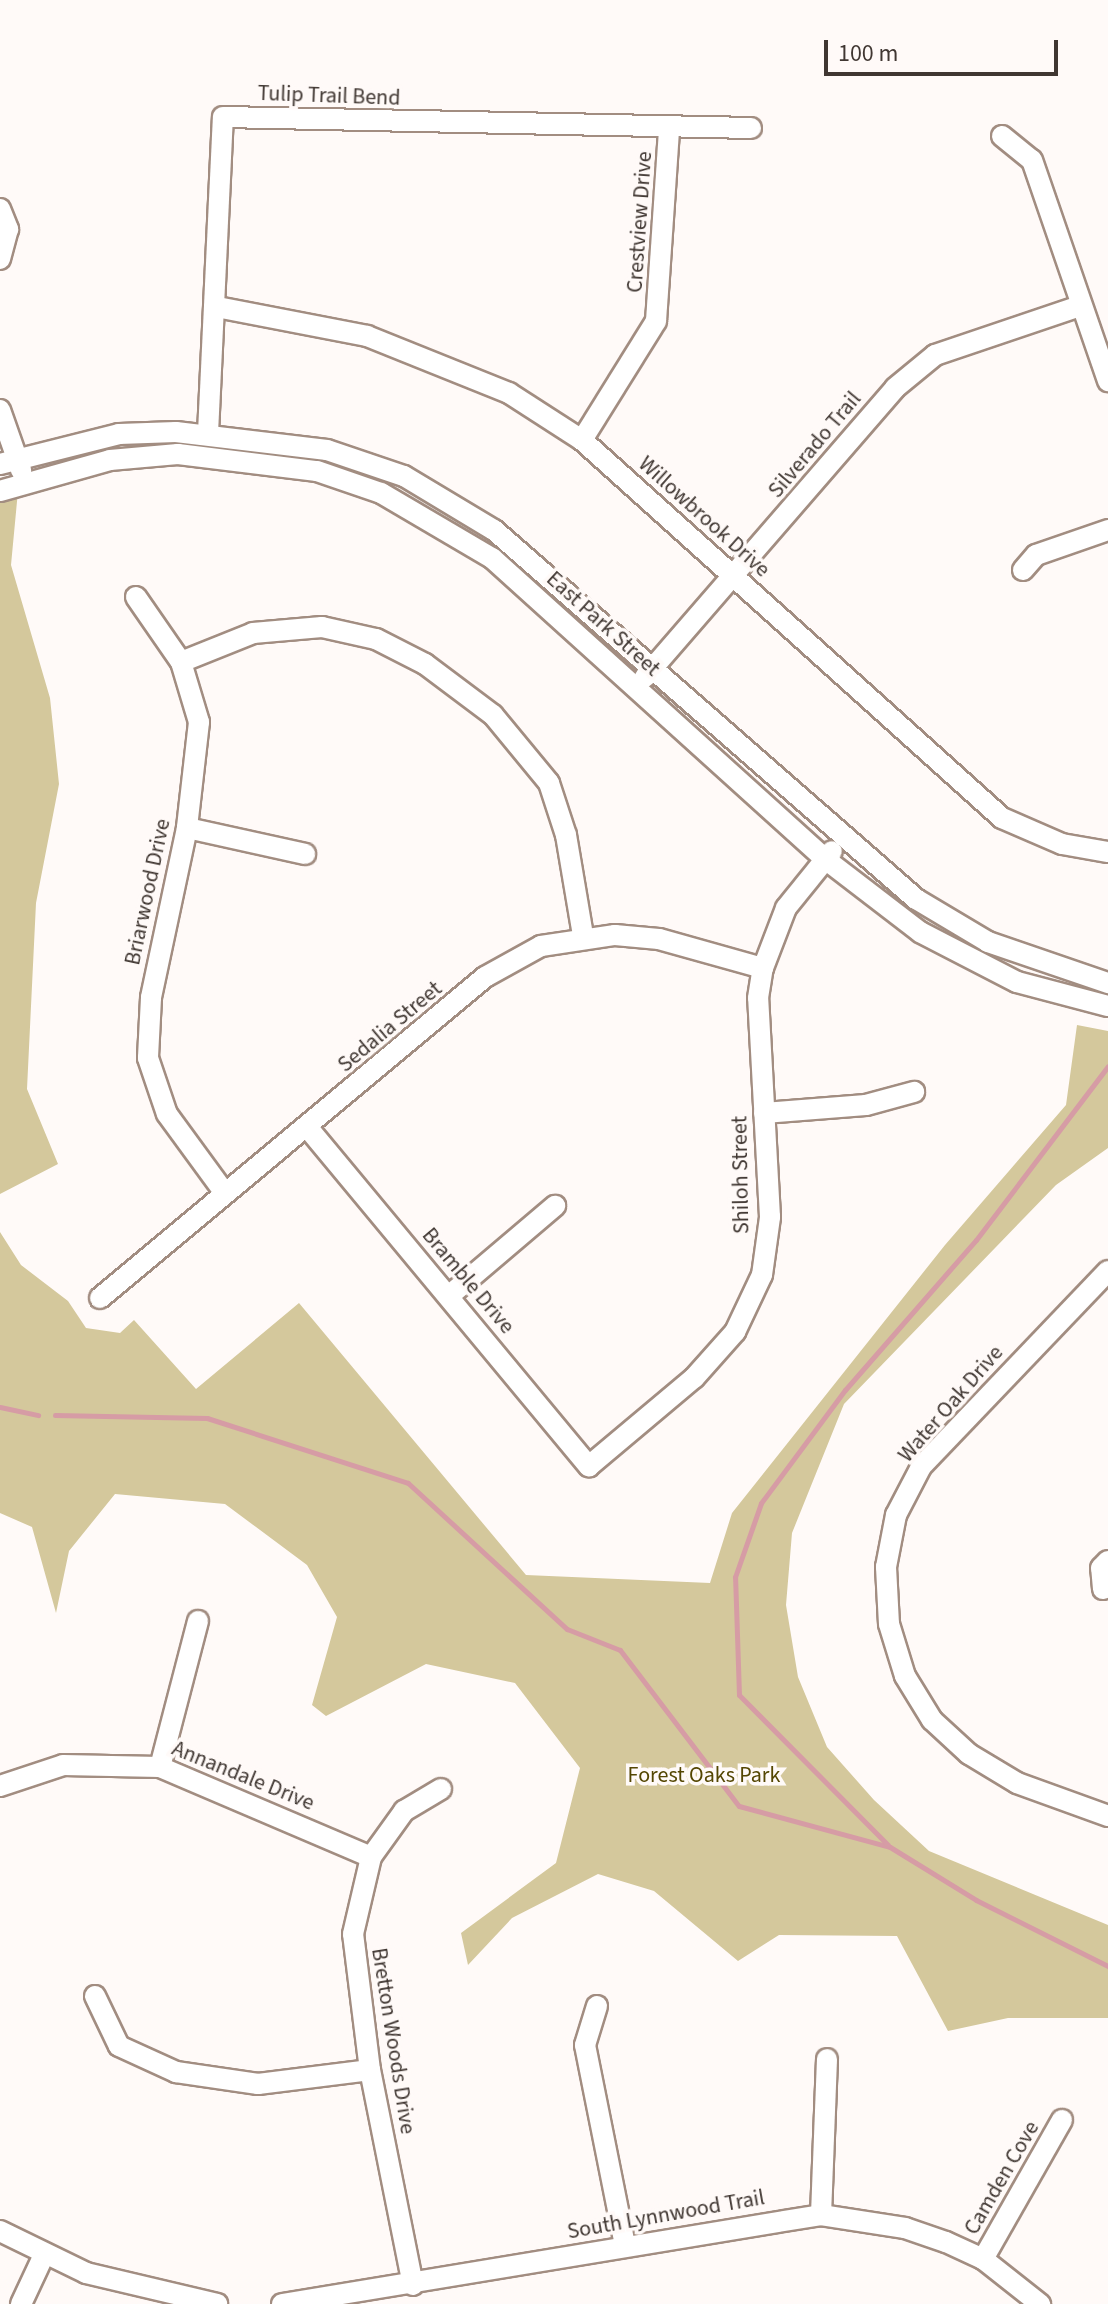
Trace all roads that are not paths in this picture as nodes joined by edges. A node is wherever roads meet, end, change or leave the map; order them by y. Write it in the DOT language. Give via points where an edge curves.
graph roads {
  1 [pos="751,128"];
  2 [pos="669,129"];
  3 [pos="1002,136"];
  4 [pos="0,209"];
  5 [pos="0,259"];
  6 [pos="1080,306"];
  7 [pos="217,307"];
  8 [pos="1108,381"];
  9 [pos="0,410"];
  10 [pos="208,433"];
  11 [pos="582,440"];
  12 [pos="8,461"];
  13 [pos="25,481"];
  14 [pos="0,491"];
  15 [pos="1108,530"];
  16 [pos="1023,570"];
  17 [pos="737,578"];
  18 [pos="136,597"];
  19 [pos="181,662"];
  20 [pos="655,668"];
  21 [pos="637,686"];
  22 [pos="187,828"];
  23 [pos="842,838"];
  24 [pos="1108,852"];
  25 [pos="305,854"];
  26 [pos="825,859"];
  27 [pos="583,936"];
  28 [pos="763,968"];
  29 [pos="1108,983"];
  30 [pos="1108,1006"];
  31 [pos="914,1092"];
  32 [pos="764,1113"];
  33 [pos="308,1128"];
  34 [pos="224,1192"];
  35 [pos="555,1206"];
  36 [pos="1108,1271"];
  37 [pos="450,1295"];
  38 [pos="100,1298"];
  39 [pos="589,1466"];
  40 [pos="1108,1561"];
  41 [pos="1103,1589"];
  42 [pos="198,1621"];
  43 [pos="160,1767"];
  44 [pos="0,1786"];
  45 [pos="441,1789"];
  46 [pos="1108,1816"];
  47 [pos="371,1857"];
  48 [pos="95,1996"];
  49 [pos="597,2006"];
  50 [pos="827,2059"];
  51 [pos="370,2070"];
  52 [pos="1062,2120"];
  53 [pos="821,2215"];
  54 [pos="0,2231"];
  55 [pos="625,2246"];
  56 [pos="44,2255"];
  57 [pos="983,2259"];
  58 [pos="413,2285"];
  59 [pos="21,2304"];
  60 [pos="217,2304"];
  61 [pos="282,2304"];
  62 [pos="1040,2304"];
  1 -- 2 [label="street, Tulip Trail Bend"];
  2 -- 7 [label="street, Tulip Trail Bend" via="223,117"];
  2 -- 11 [label="street, Crestview Drive" via="656,321"];
  3 -- 6 [label="street" via="1032,160"];
  4 -- 5 [label="street" via="8,229"];
  6 -- 8 [label="street"];
  6 -- 17 [label="street, Silverado Trail" via="935,355 857,429"];
  7 -- 10 [label="street, Tulip Trail Bend"];
  7 -- 11 [label="street, Willowbrook Drive" via="367,336 440,362 509,393"];
  9 -- 12 [label="street"];
  10 -- 12 [label="street, East Park Street" via="119,434"];
  10 -- 20 [label="street, East Park Street" via="327,450 404,476 494,530"];
  11 -- 17 [label="street, Willowbrook Drive"];
  12 -- 13 [label="street"];
  13 -- 14 [label="street, East Park Street"];
  13 -- 21 [label="street, East Park Street" via="110,460 178,454 317,471 440,522 492,558"];
  15 -- 16 [label="street" via="1036,555"];
  17 -- 20 [label="street, Silverado Trail"];
  17 -- 24 [label="street, Willowbrook Drive" via="1002,818 1062,844"];
  18 -- 19 [label="street, Briarwood Drive" via="143,616"];
  19 -- 22 [label="street, Briarwood Drive" via="199,722"];
  19 -- 27 [label="street" via="253,633 322,627 376,639 425,664 493,715 549,783 566,835"];
  20 -- 21 [label="street, Silverado Trail"];
  20 -- 23 [label="street, East Park Street"];
  21 -- 26 [label="street, East Park Street"];
  22 -- 25 [label="street"];
  22 -- 34 [label="street, Briarwood Drive" via="151,998 148,1058 167,1114"];
  23 -- 26 [label="street, Shiloh Street"];
  23 -- 29 [label="street, East Park Street" via="965,930"];
  26 -- 28 [label="street, Shiloh Street" via="786,908"];
  26 -- 30 [label="street, East Park Street" via="967,959 1017,982"];
  27 -- 28 [label="street, Sedalia Street" via="659,939"];
  27 -- 33 [label="street, Sedalia Street" via="541,946 485,977"];
  28 -- 32 [label="street, Shiloh Street" via="758,998"];
  31 -- 32 [label="street" via="866,1105"];
  32 -- 39 [label="street, Shiloh Street" via="770,1217 762,1275 735,1332 694,1378"];
  33 -- 34 [label="street, Sedalia Street"];
  33 -- 37 [label="street, Bramble Drive"];
  34 -- 38 [label="street, Sedalia Street"];
  35 -- 37 [label="street"];
  36 -- 46 [label="street, Water Oak Drive" via="921,1467 896,1515 886,1567 889,1624 905,1676 932,1720 969,1754 1017,1783"];
  37 -- 39 [label="street, Bramble Drive"];
  40 -- 41 [label="street" via="1101,1568"];
  42 -- 43 [label="street"];
  43 -- 44 [label="street, Annandale Drive" via="63,1765"];
  43 -- 47 [label="street, Annandale Drive"];
  45 -- 47 [label="street, Bretton Woods Drive" via="404,1811"];
  47 -- 51 [label="street, Bretton Woods Drive" via="356,1910 352,1962"];
  48 -- 51 [label="street" via="119,2046 176,2072 258,2084"];
  49 -- 55 [label="street" via="585,2045"];
  50 -- 53 [label="street"];
  51 -- 58 [label="street, Bretton Woods Drive"];
  52 -- 57 [label="street, Camden Cove"];
  53 -- 55 [label="street, South Lynnwood Trail"];
  53 -- 57 [label="street, South Lynnwood Trail" via="905,2228"];
  54 -- 56 [label="street"];
  55 -- 58 [label="street, South Lynnwood Trail"];
  56 -- 59 [label="street"];
  56 -- 60 [label="street" via="128,2287"];
  57 -- 62 [label="street, South Lynnwood Trail"];
  58 -- 61 [label="street, South Lynnwood Trail"];
}
